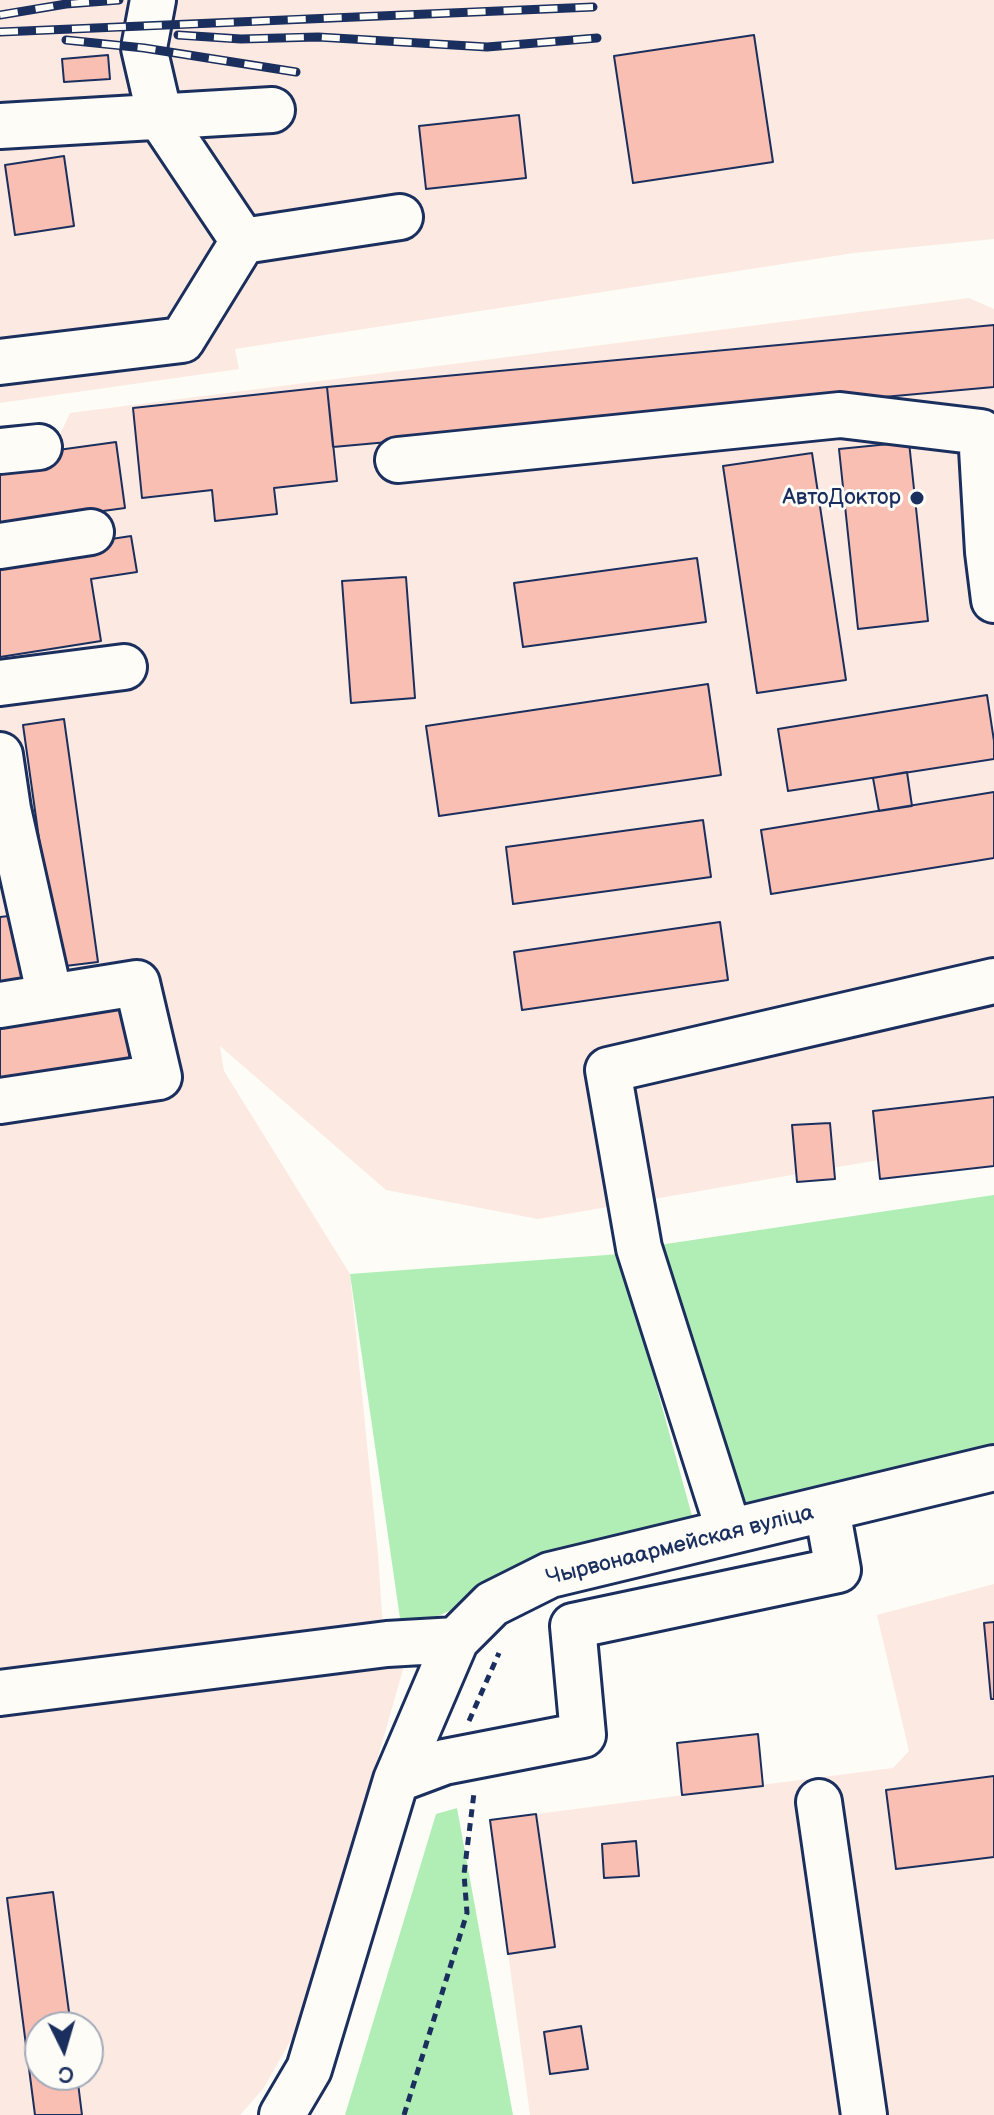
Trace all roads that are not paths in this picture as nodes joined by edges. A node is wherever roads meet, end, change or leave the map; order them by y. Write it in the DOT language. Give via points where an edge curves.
graph roads {
  1 [pos="153,0"];
  2 [pos="272,110"];
  3 [pos="160,117"];
  4 [pos="0,126"];
  5 [pos="400,217"];
  6 [pos="243,241"];
  7 [pos="0,362"];
  8 [pos="398,460"];
  9 [pos="91,532"];
  10 [pos="0,546"];
  11 [pos="991,551"];
  12 [pos="994,600"];
  13 [pos="124,667"];
  14 [pos="0,683"];
  15 [pos="0,755"];
  16 [pos="4,809"];
  17 [pos="13,899"];
  18 [pos="994,981"];
  19 [pos="50,997"];
  20 [pos="0,1005"];
  21 [pos="0,1101"];
  22 [pos="994,1468"];
  23 [pos="827,1509"];
  24 [pos="729,1531"];
  25 [pos="456,1640"];
  26 [pos="0,1693"];
  27 [pos="396,1780"];
  28 [pos="819,1802"];
  29 [pos="282,2115"];
  30 [pos="864,2115"];
  1 -- 3 [label="street" via="144,48"];
  2 -- 3 [label="street"];
  3 -- 4 [label="street"];
  3 -- 6 [label="street"];
  5 -- 6 [label="street"];
  6 -- 7 [label="street" via="182,340"];
  8 -- 11 [label="street" via="840,415 981,432"];
  9 -- 10 [label="street"];
  11 -- 12 [label="street"];
  13 -- 14 [label="street"];
  15 -- 16 [label="street"];
  16 -- 17 [label="street"];
  17 -- 19 [label="street"];
  18 -- 24 [label="street" via="608,1070 639,1248"];
  19 -- 20 [label="street"];
  19 -- 21 [label="street" via="137,983 159,1077"];
  22 -- 23 [label="street, Чырвонаармейская вуліца"];
  23 -- 24 [label="street, Чырвонаармейская вуліца"];
  23 -- 27 [label="street" via="838,1570 573,1626 583,1735 444,1762"];
  24 -- 25 [label="street, Чырвонаармейская вуліца" via="550,1575 492,1604"];
  25 -- 26 [label="street"];
  25 -- 27 [label="street, Чырвонаармейская вуліца"];
  27 -- 29 [label="street, Чырвонаармейская вуліца" via="309,2069"];
  28 -- 30 [label="street"];
}
